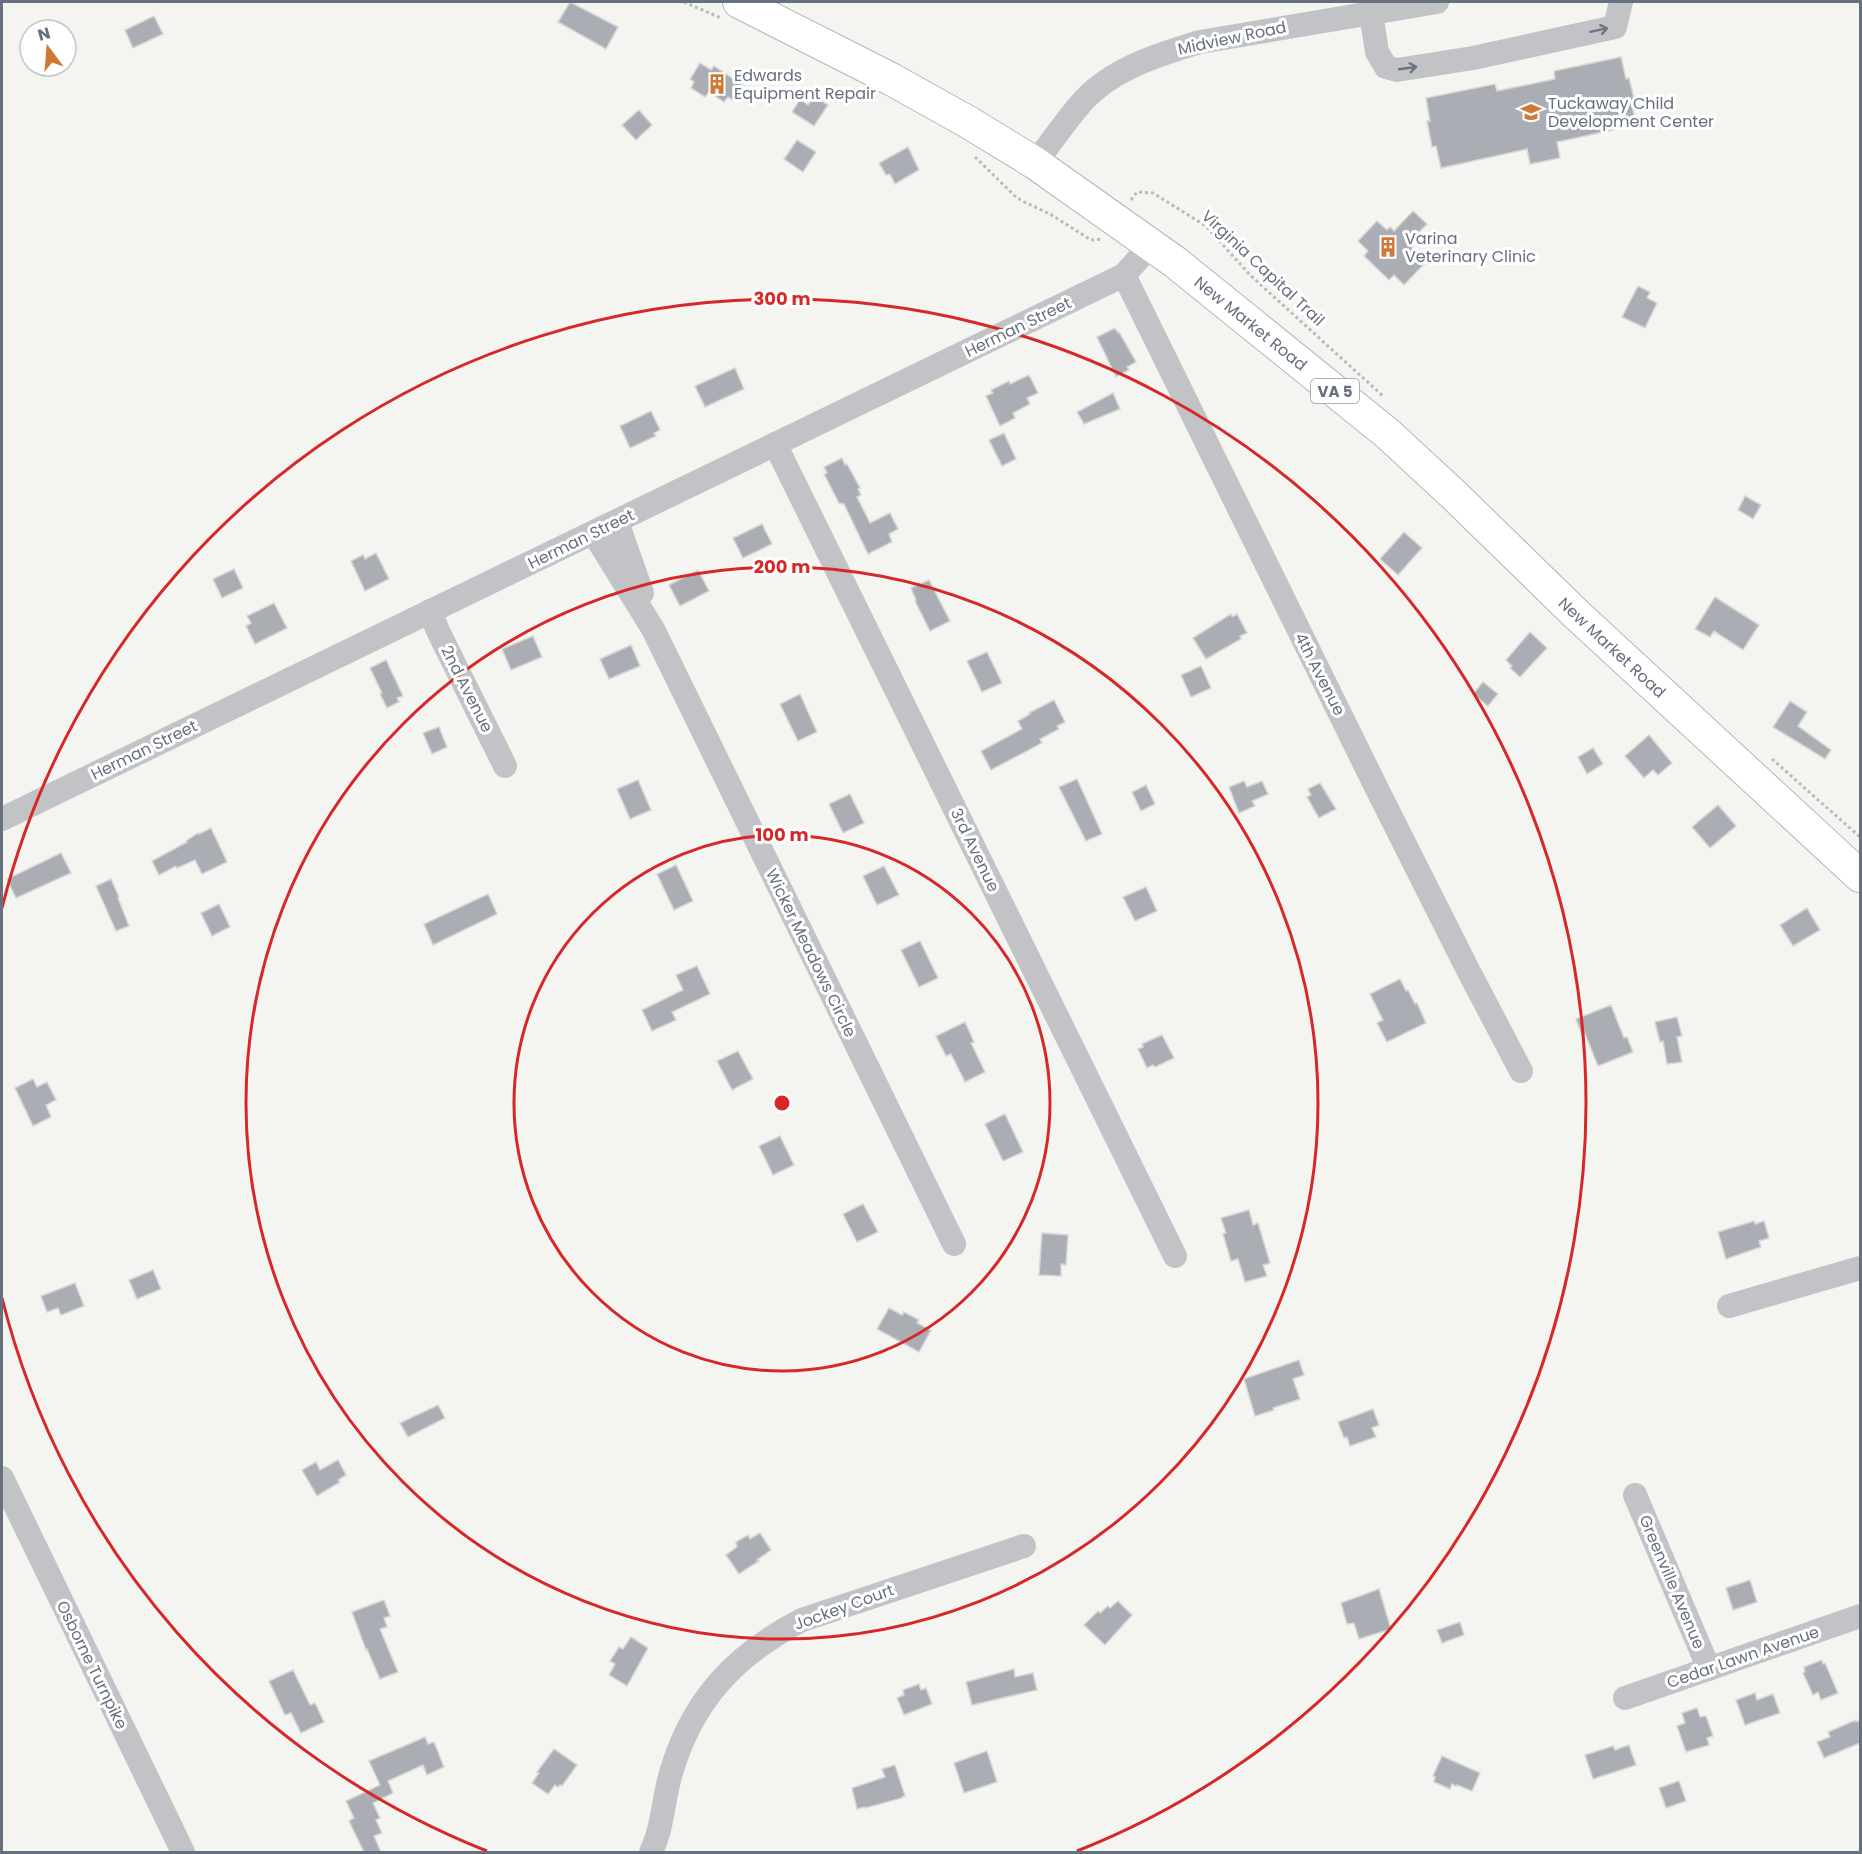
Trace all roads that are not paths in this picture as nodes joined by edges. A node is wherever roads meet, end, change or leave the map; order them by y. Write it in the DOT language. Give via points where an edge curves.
graph roads {
  1 [pos="740,2"];
  2 [pos="1437,2"];
  3 [pos="1622,2"];
  4 [pos="1371,13"];
  5 [pos="1035,163"];
  6 [pos="1151,245"];
  7 [pos="1124,276"];
  8 [pos="775,444"];
  9 [pos="617,522"];
  10 [pos="594,534"];
  11 [pos="430,611"];
  12 [pos="653,629"];
  13 [pos="505,766"];
  14 [pos="2,819"];
  15 [pos="1860,876"];
  16 [pos="1521,1071"];
  17 [pos="954,1244"];
  18 [pos="1175,1256"];
  19 [pos="1860,1268"];
  20 [pos="1729,1306"];
  21 [pos="2,1478"];
  22 [pos="1635,1495"];
  23 [pos="1024,1546"];
  24 [pos="1860,1616"];
  25 [pos="1709,1669"];
  26 [pos="1625,1698"];
  27 [pos="656,1847"];
  28 [pos="183,1852"];
  1 -- 5 [label="main road, New Market Road / VA 5" via="891,79"];
  2 -- 4 [label="street, Midview Road"];
  4 -- 3 [label="street, one-way" via="1377,52 1386,67 1397,69 1473,58 1615,27"];
  4 -- 5 [label="street, Midview Road" via="1200,42 1141,62 1084,100"];
  5 -- 6 [label="main road, New Market Road / VA 5"];
  6 -- 7 [label="street, Herman Street"];
  6 -- 15 [label="main road, New Market Road / VA 5" via="1388,434"];
  7 -- 8 [label="street, Herman Street"];
  7 -- 16 [label="street, 4th Avenue" via="1382,800"];
  8 -- 9 [label="street, Herman Street"];
  8 -- 18 [label="street, 3rd Avenue"];
  9 -- 10 [label="street, Herman Street"];
  9 -- 12 [label="street, Wicker Meadows Circle"];
  10 -- 11 [label="street, Herman Street"];
  10 -- 12 [label="street, Wicker Meadows Circle"];
  11 -- 13 [label="street, 2nd Avenue"];
  11 -- 14 [label="street, Herman Street"];
  12 -- 17 [label="street, Wicker Meadows Circle"];
  19 -- 20 [label="street"];
  21 -- 28 [label="street, Osborne Turnpike"];
  22 -- 25 [label="street, Greenville Avenue"];
  23 -- 27 [label="street, Jockey Court" via="810,1617 775,1634 746,1655 700,1707 683,1739 671,1773"];
  24 -- 25 [label="street, Cedar Lawn Avenue"];
  25 -- 26 [label="street, Cedar Lawn Avenue"];
}
